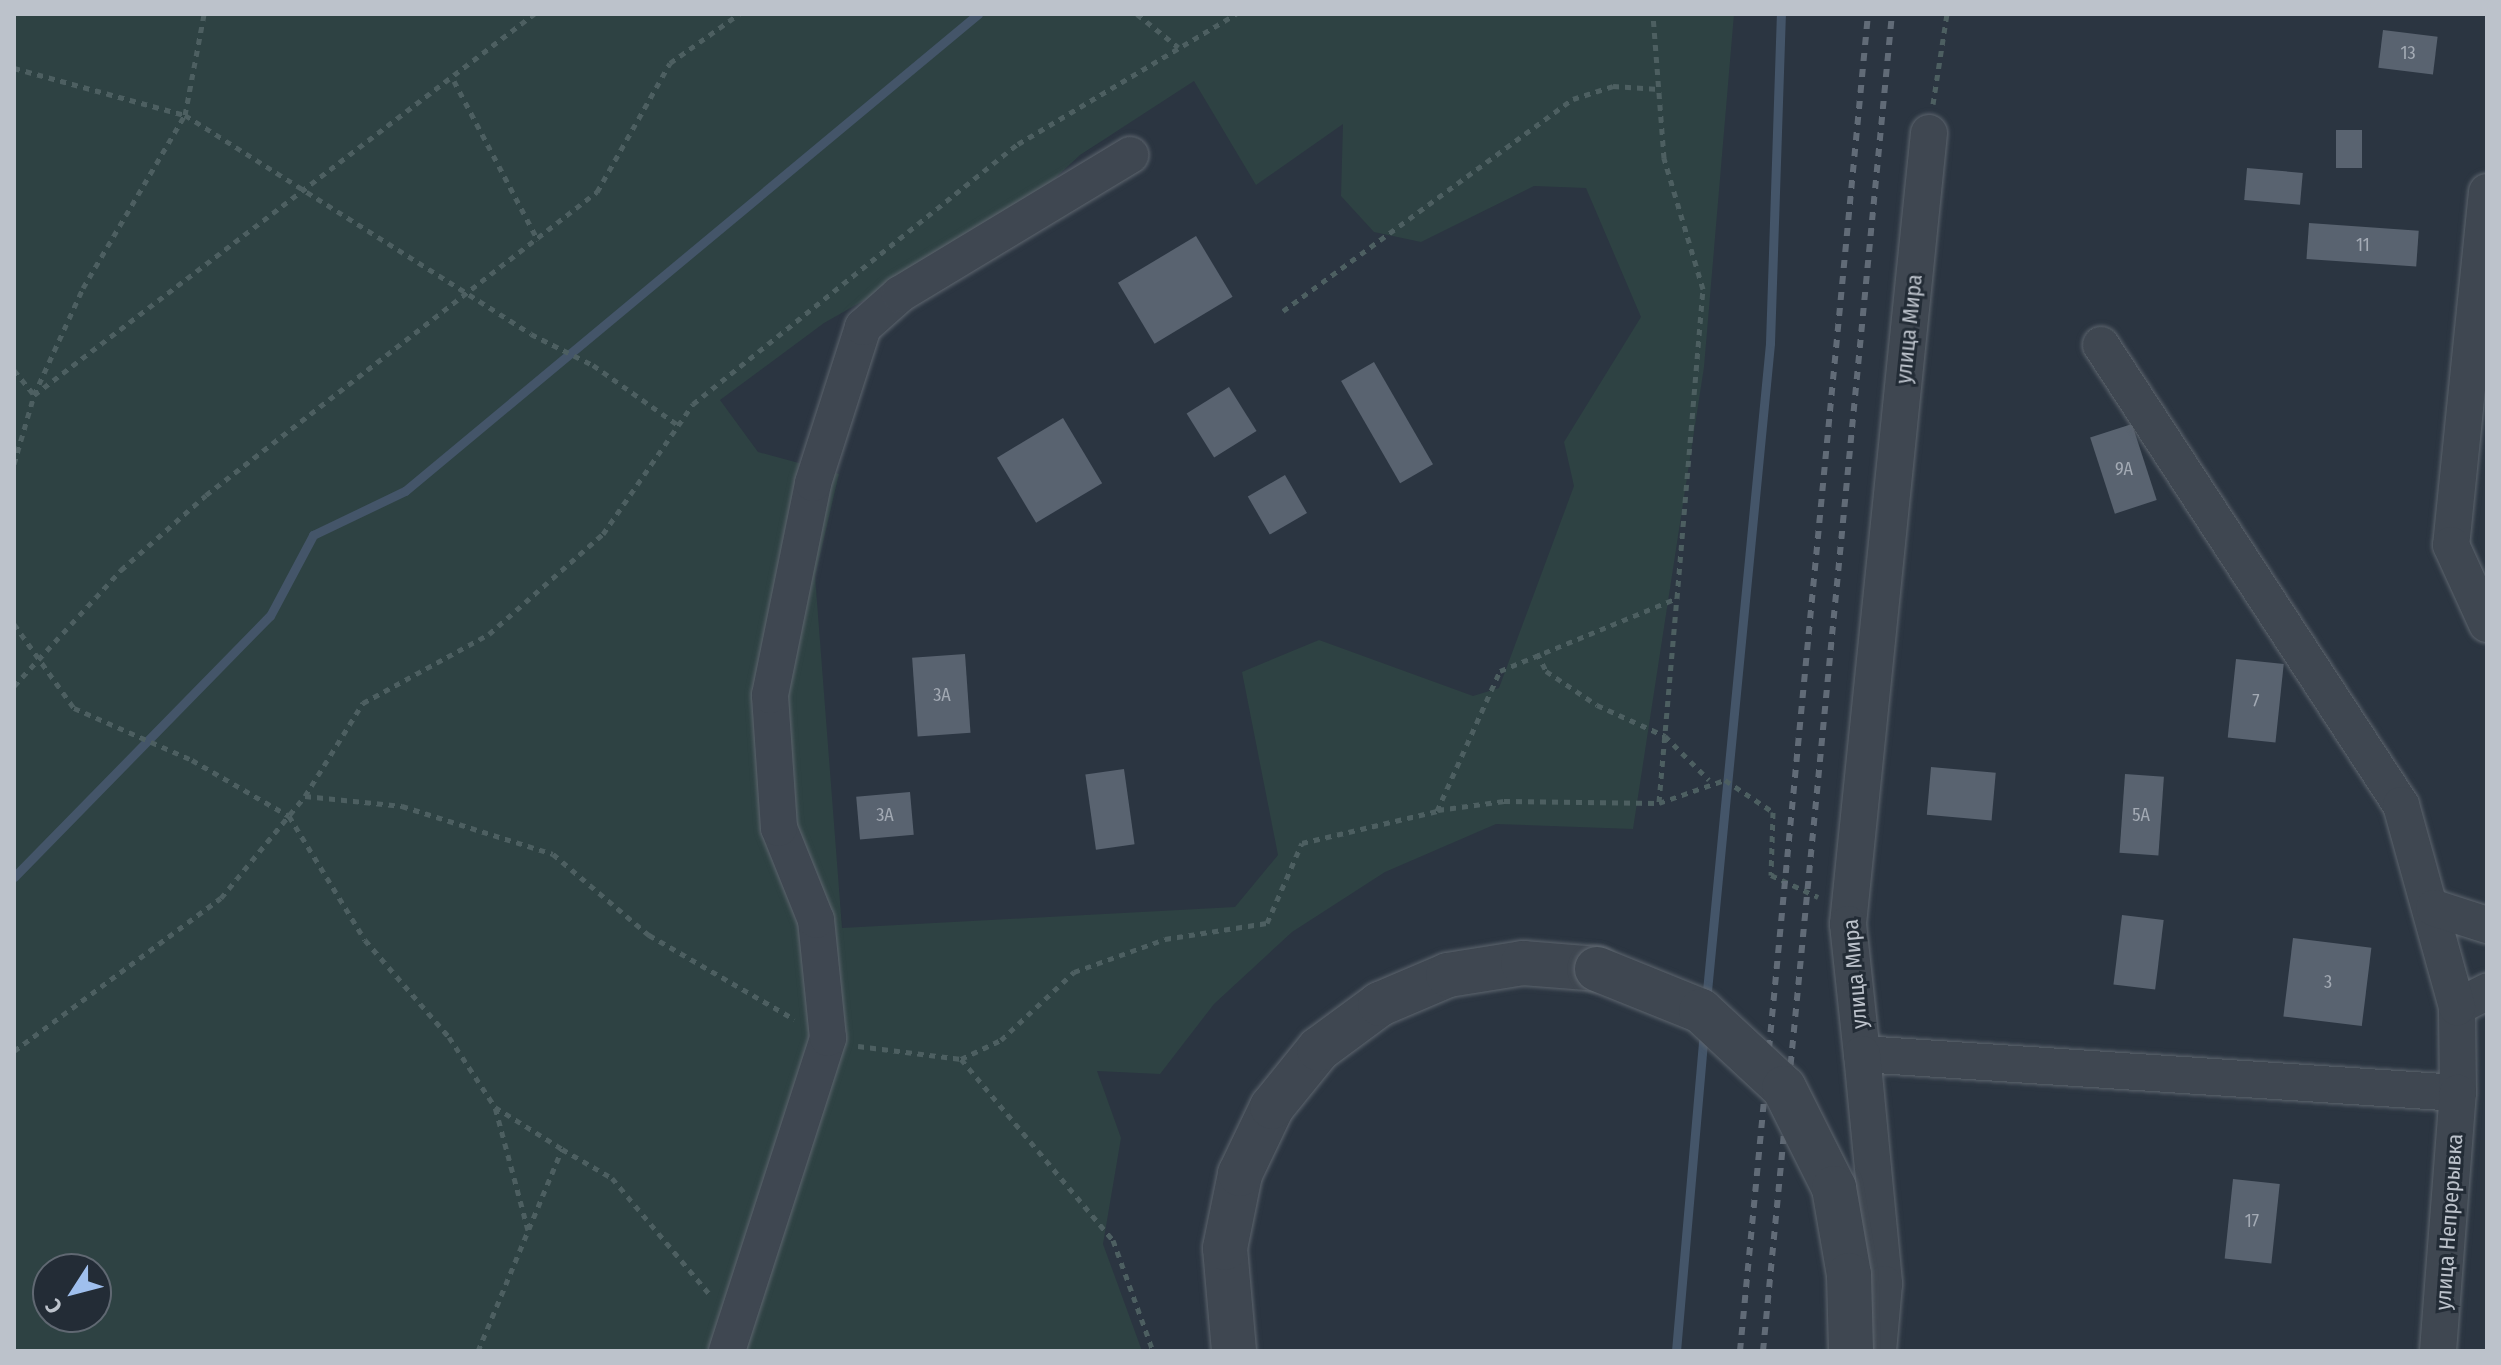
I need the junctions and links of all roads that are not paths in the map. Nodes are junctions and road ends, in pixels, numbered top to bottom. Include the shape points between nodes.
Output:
1 (1929, 133) road end
2 (1130, 155) dead end
3 (2487, 192) edge
4 (2101, 345) dead end
5 (2487, 624) edge
6 (2434, 908) junction
7 (2487, 925) edge
8 (2472, 999) edge
9 (1862, 1054) junction
10 (2458, 1093) junction
11 (729, 1339) edge
12 (1234, 1351) edge
13 (1851, 1351) edge
14 (1878, 1351) edge
15 (2438, 1351) edge

1 - 9 street, улица Мира via 1849,912
2 - 11 street via 900,294 863,327 813,483 770,695 779,828 816,920 828,1038
3 - 5 street via 2451,545
4 - 6 street via 2401,805
6 - 7 street
6 - 8 street
8 - 10 street
9 - 10 street, улица Мира
9 - 14 street via 1884,1284
10 - 15 street, улица Непрерывка
12 - 13 street, bridge via 1225,1248 1240,1174 1272,1107 1319,1049 1380,1004 1448,975 1523,963 1597,969 1701,1011 1784,1088 1834,1188 1849,1275

